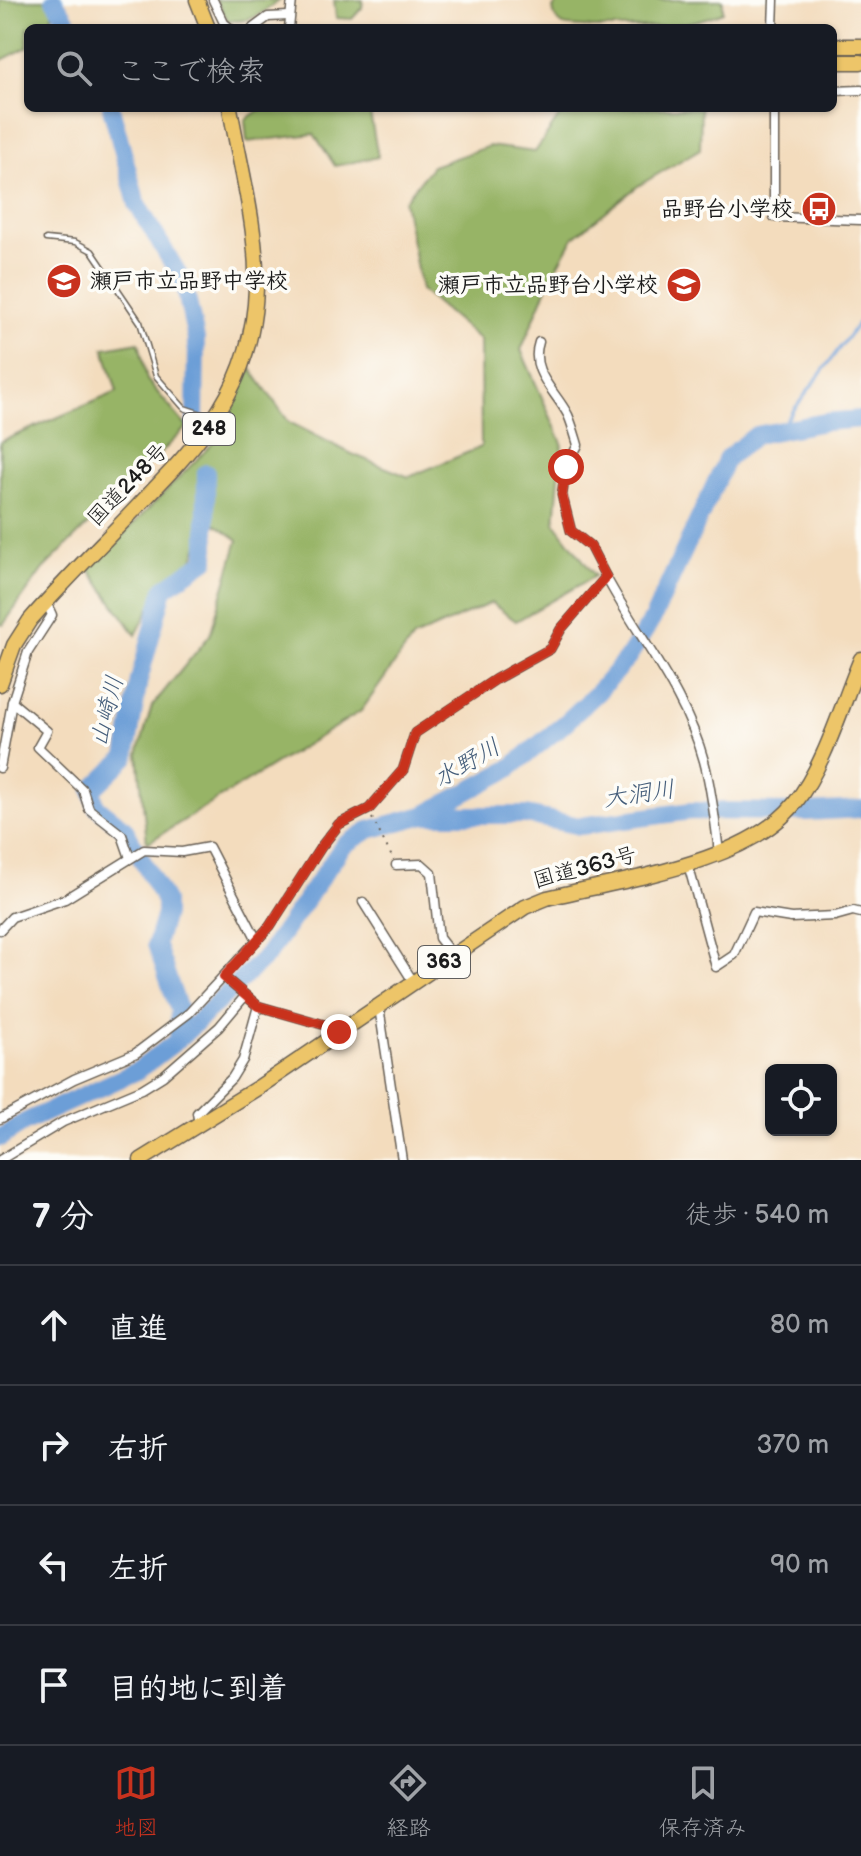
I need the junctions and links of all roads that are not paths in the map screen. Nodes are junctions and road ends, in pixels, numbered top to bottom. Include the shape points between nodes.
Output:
1 (197, 0) edge
2 (213, 0) edge
3 (292, 0) edge
4 (774, 0) edge
5 (289, 16) junction
6 (206, 24) edge
7 (225, 24) edge
8 (258, 24) edge
9 (289, 24) edge
10 (773, 24) edge
11 (837, 46) edge
12 (861, 46) edge
13 (837, 62) edge
14 (861, 62) edge
15 (861, 90) edge
16 (837, 91) edge
17 (231, 112) edge
18 (774, 112) edge
19 (861, 220) edge
20 (46, 239) dead end
21 (539, 342) dead end
22 (209, 416) junction
23 (606, 577) junction
24 (46, 602) junction
25 (861, 659) edge
26 (0, 684) edge
27 (12, 702) junction
28 (0, 768) edge
29 (719, 852) junction
30 (130, 858) junction
31 (688, 864) junction
32 (396, 865) road end
33 (363, 902) dead end
34 (861, 913) edge
35 (0, 930) edge
36 (257, 940) junction
37 (453, 956) junction
38 (224, 977) junction
39 (414, 983) junction
40 (245, 996) junction
41 (258, 1006) junction
42 (379, 1007) junction
43 (339, 1032) junction
44 (0, 1119) edge
45 (199, 1124) junction
46 (0, 1160) edge
47 (141, 1160) edge
48 (402, 1160) edge

1 - 6 highway
2 - 7 street
3 - 5 street
4 - 10 street
5 - 8 street via 268,17
5 - 9 street
11 - 12 highway
13 - 14 highway
15 - 16 street
17 - 22 highway, 国道248号 / 248 via 256,287 240,369 228,397
18 - 19 street via 774,217
20 - 22 lane via 75,242 92,251 140,322 156,376 184,408
21 - 23 street via 535,356 544,380 568,415 578,445 566,467 562,495 571,531 590,546
22 - 24 highway, 国道248号 / 248 via 191,451
23 - 29 street via 689,721 704,761
23 - 36 street via 550,649 415,733 403,770 369,809 339,824
24 - 26 highway, 国道248号 / 248 via 14,645
24 - 27 street via 52,615 28,652
25 - 29 highway, 国道363号 / 363 via 795,804 775,825
27 - 28 street
27 - 30 street via 47,731 38,747 83,790 89,809 122,835
29 - 31 highway, 国道363号 / 363
30 - 35 street via 65,899 12,917
30 - 36 street via 144,850 209,847
31 - 34 street via 716,967 734,955 754,912 791,918
31 - 37 highway, 国道363号 / 363 via 547,898
32 - 37 street via 422,864 432,873 439,938
33 - 39 street
36 - 38 street
37 - 39 highway, 国道363号 / 363
38 - 40 street
38 - 44 street via 189,1013 136,1053
39 - 42 highway, 国道363号 / 363
40 - 41 street
40 - 46 street via 219,1027 163,1076 63,1122
41 - 43 street
41 - 45 street via 243,1060 197,1113
42 - 43 highway, 国道363号 / 363
42 - 48 street
43 - 45 highway, 国道363号 / 363
45 - 47 highway, 国道363号 / 363

